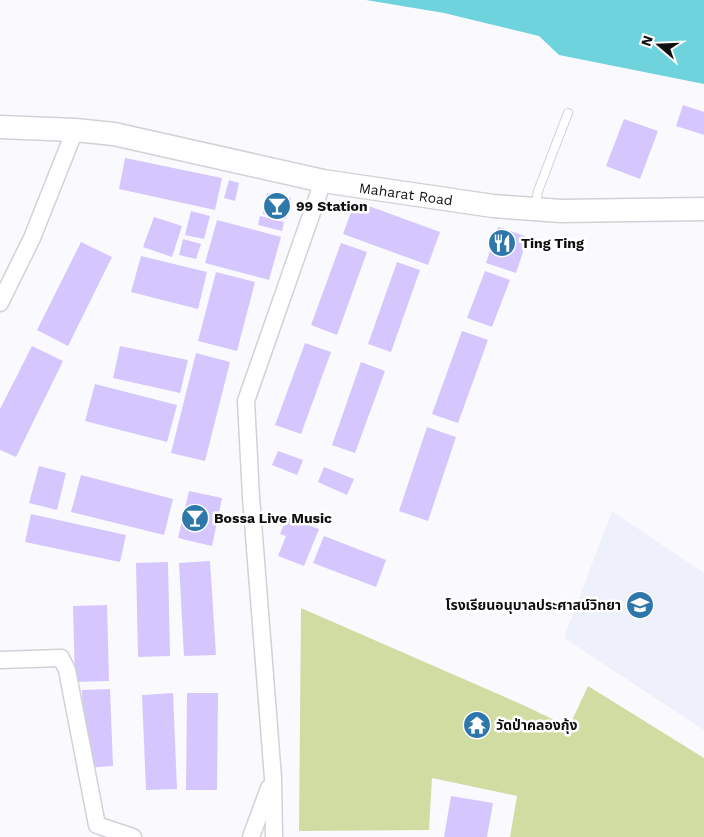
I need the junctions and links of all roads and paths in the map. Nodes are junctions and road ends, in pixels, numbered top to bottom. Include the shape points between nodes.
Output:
1 (568, 113) dead end
2 (0, 127) edge
3 (75, 130) junction
4 (323, 181) junction
5 (535, 209) junction
6 (704, 209) edge
7 (0, 303) edge
8 (0, 660) edge
9 (273, 778) junction
10 (133, 837) edge
11 (251, 837) edge
12 (274, 837) edge

1 - 5 lane via 538,191
2 - 3 street, Maharat Road
3 - 4 street, Maharat Road via 114,134
3 - 7 street via 32,238
4 - 5 street, Maharat Road via 493,206
4 - 9 street via 246,401
5 - 6 street, Maharat Road
8 - 10 street via 61,658 67,670 97,825
9 - 11 street
9 - 12 street

